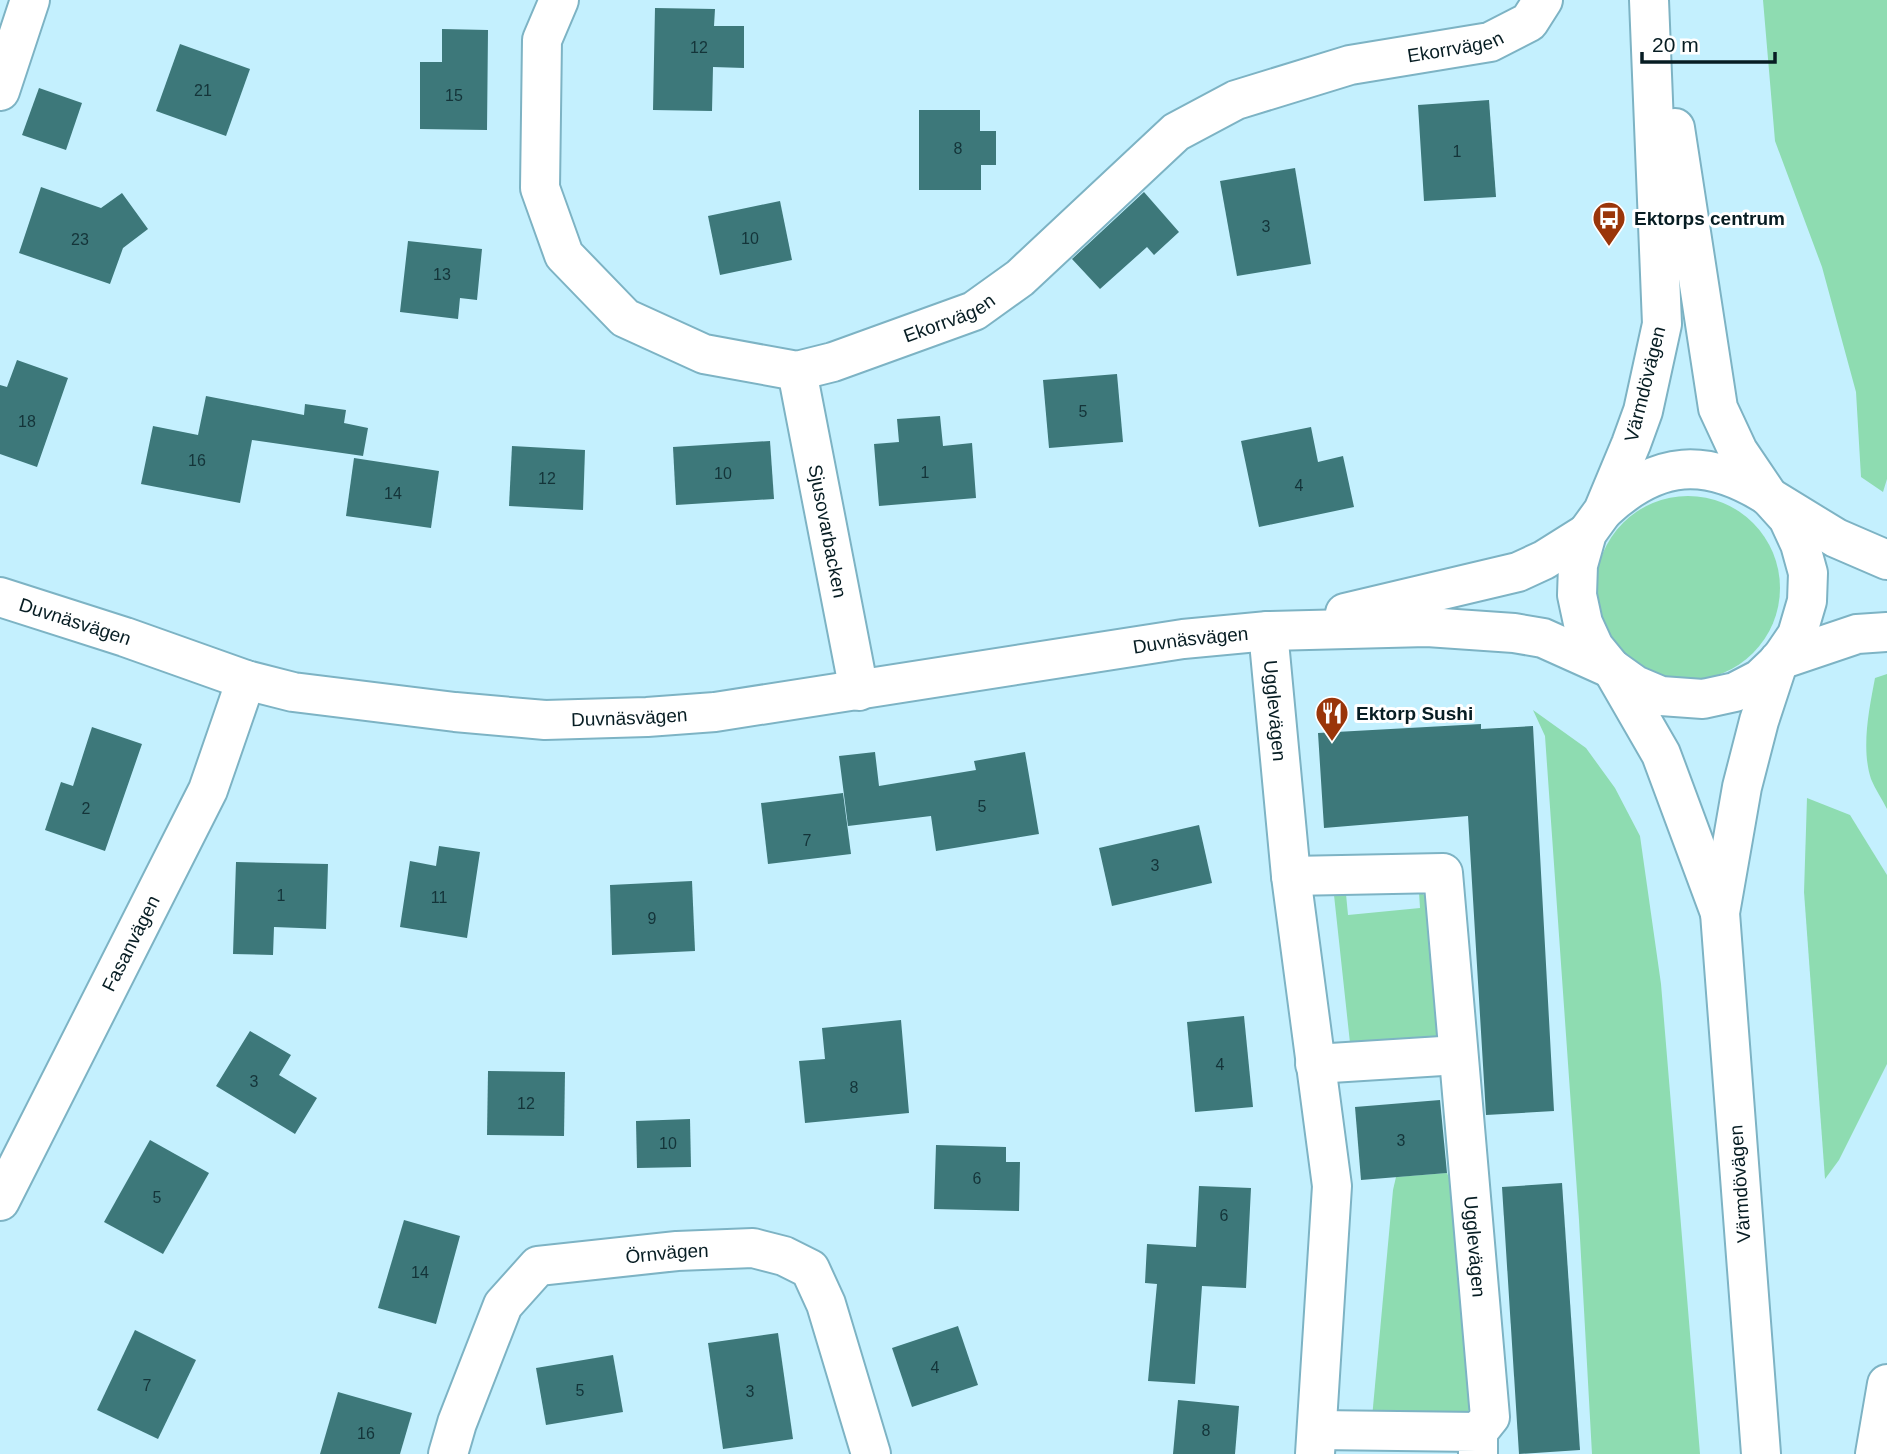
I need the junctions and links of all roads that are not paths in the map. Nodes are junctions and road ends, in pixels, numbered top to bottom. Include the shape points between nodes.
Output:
1 (30, 0) edge
2 (559, 0) edge
3 (1543, 0) edge
4 (1649, 0) edge
5 (1656, 0) edge
6 (0, 91) edge
7 (797, 371) junction
8 (1769, 497) junction
9 (1595, 522) junction
10 (1887, 560) edge
11 (0, 597) edge
12 (1268, 631) junction
13 (1887, 632) edge
14 (1780, 660) junction
15 (1612, 669) junction
16 (246, 680) junction
17 (859, 691) junction
18 (1291, 876) junction
19 (1720, 913) junction
20 (1458, 1055) junction
21 (1315, 1064) junction
22 (0, 1201) edge
23 (1887, 1384) edge
24 (1316, 1442) edge
25 (1478, 1443) edge
26 (449, 1454) edge
27 (870, 1454) edge
28 (1761, 1454) edge
29 (1875, 1454) edge

1 - 6 street
2 - 7 street, Ekorrvägen via 542,40 540,188 564,255 625,318 704,354
3 - 7 street, Ekorrvägen via 1529,22 1490,42 1350,65 1236,100 1176,132 1020,278 974,311
4 - 9 street, Värmdövägen via 1662,324 1643,411
5 - 8 street, Värmdövägen via 1718,408 1738,452
7 - 17 street, Sjusovarbacken
8 - 9 street, Värmdövägen via 1743,481 1712,471 1682,469 1653,476 1626,490
8 - 10 street via 1836,538
8 - 14 street, Värmdövägen via 1788,518 1808,573 1807,601 1797,635
9 - 12 street, Duvnäsvägen via 1544,560 1518,572
9 - 15 street, Värmdövägen via 1578,565 1577,596 1588,635
11 - 16 street, Duvnäsvägen
12 - 15 street, Duvnäsvägen via 1427,627 1514,633 1543,638
12 - 17 street, Duvnäsvägen via 1183,639
12 - 18 street, Ugglevägen
13 - 14 street via 1857,634
14 - 15 street, Värmdövägen via 1760,679 1735,692 1703,699 1661,696
14 - 19 street, Värmdövägen via 1742,787
15 - 19 street, Värmdövägen via 1661,754
16 - 17 street, Duvnäsvägen via 293,692 545,720 715,712
16 - 22 street, Fasanvägen via 208,790
18 - 20 street, Ugglevägen via 1443,873
18 - 21 street, Ugglevägen
19 - 28 street, Värmdövägen
20 - 21 street
20 - 25 street, Ugglevägen via 1490,1418
21 - 24 street, Ugglevägen via 1332,1186
23 - 29 street
24 - 25 street, Ugglevägen
26 - 27 street, Örnvägen via 503,1305 538,1266 753,1248 810,1269 826,1304

